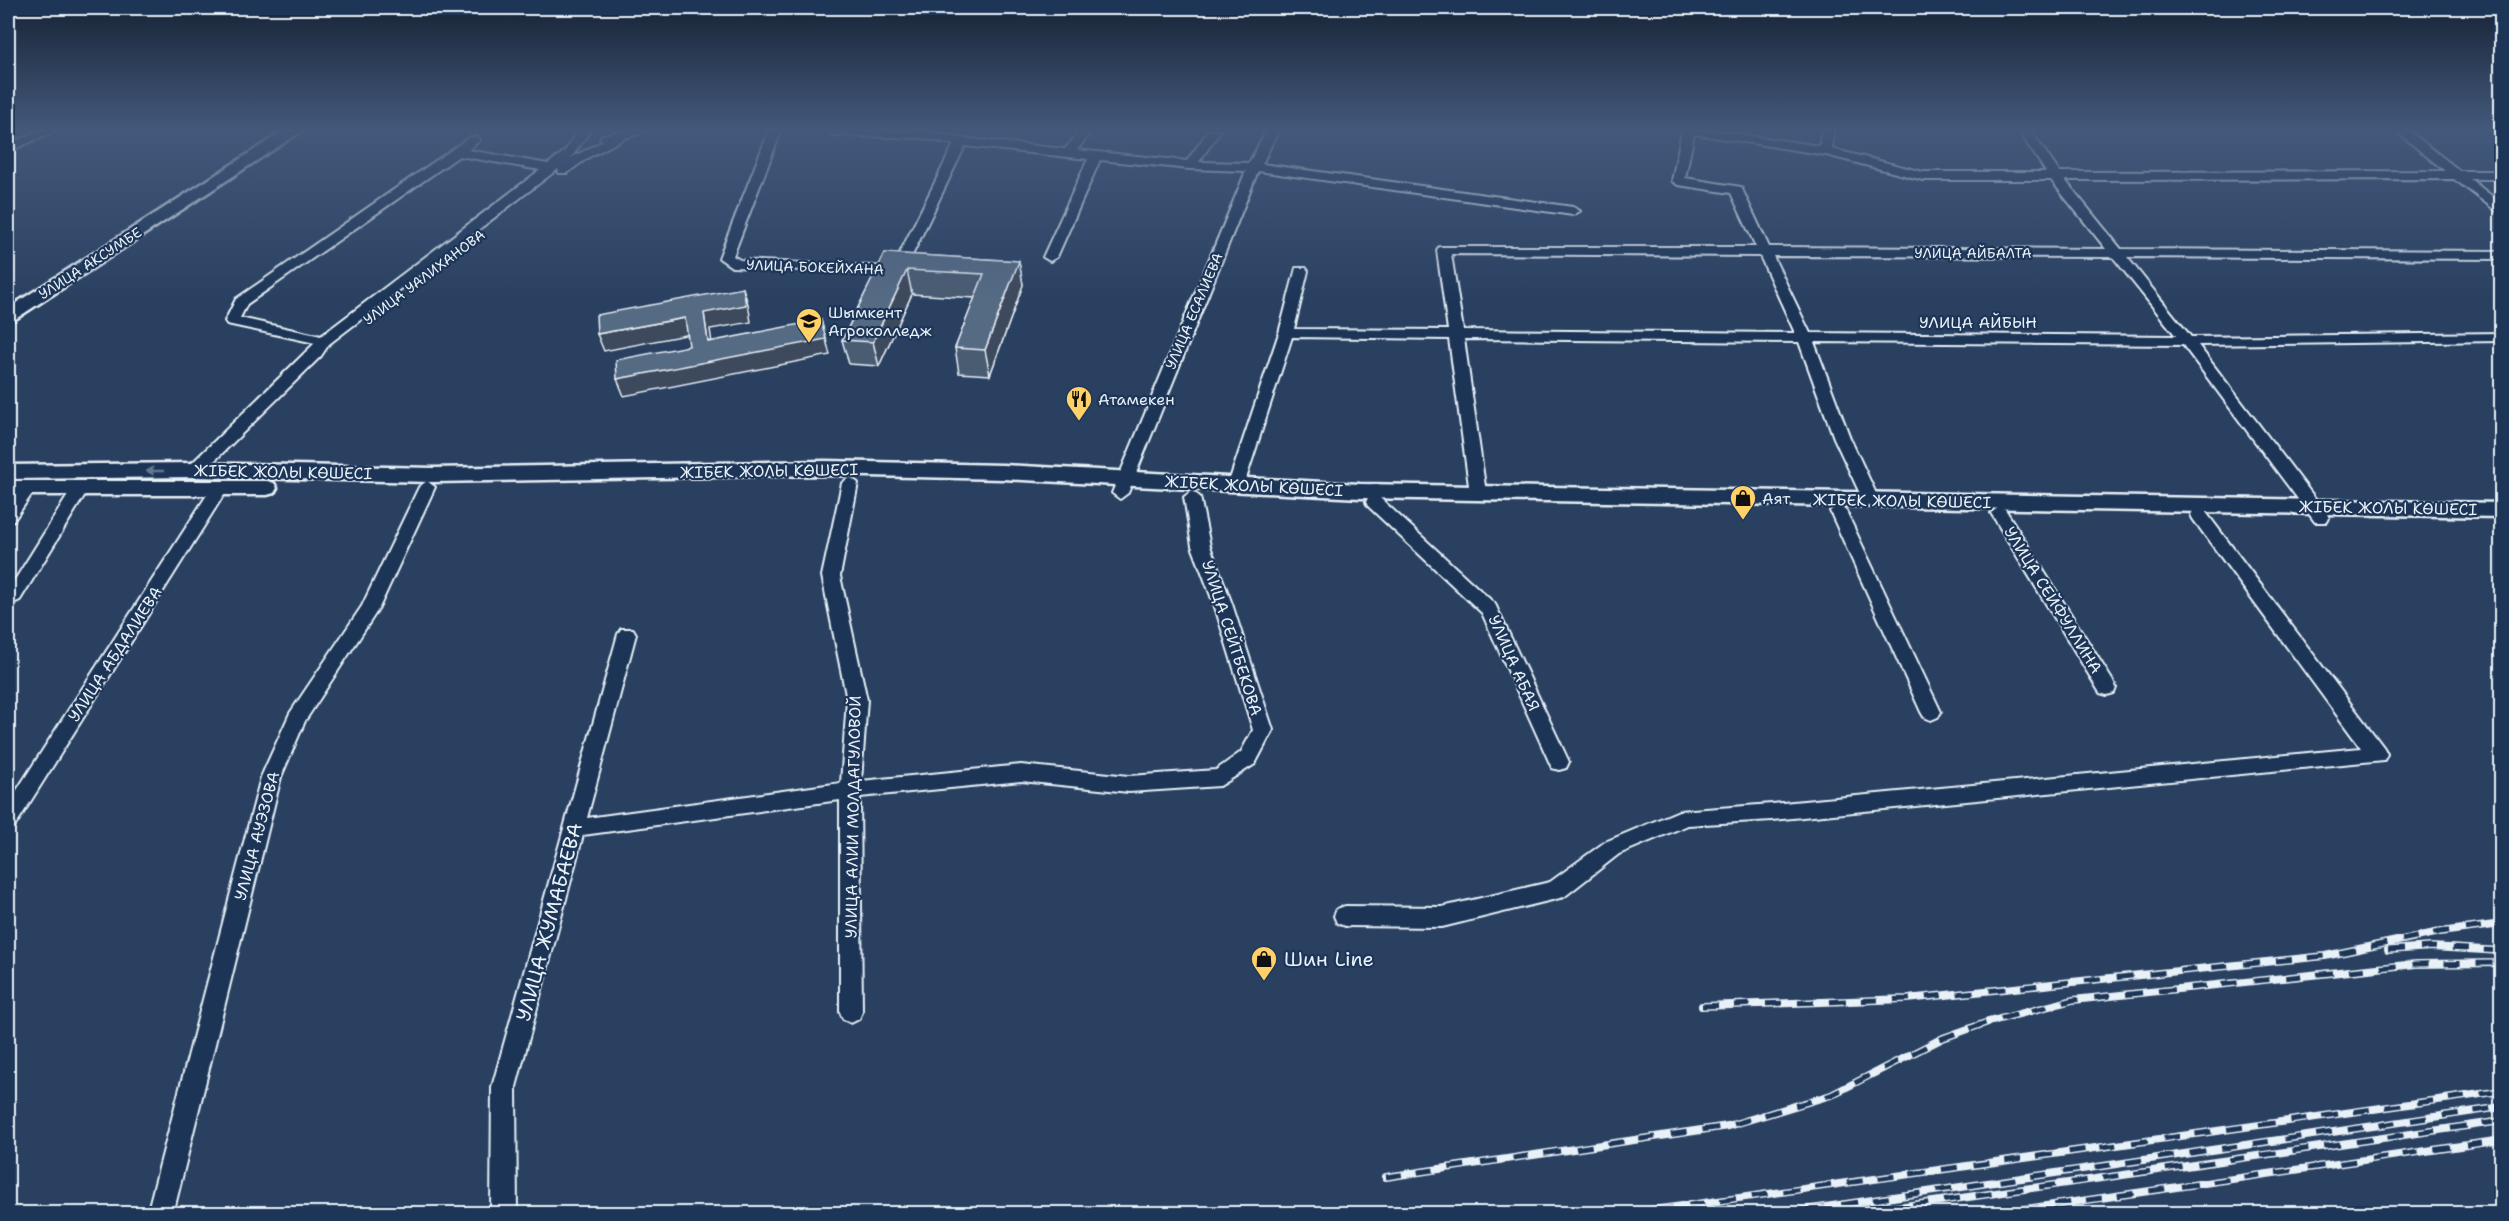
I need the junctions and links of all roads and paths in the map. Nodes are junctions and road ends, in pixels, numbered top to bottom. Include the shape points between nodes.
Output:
1 (206, 188) edge
2 (405, 188) edge
3 (524, 188) edge
4 (541, 188) edge
5 (753, 188) edge
6 (939, 188) edge
7 (1081, 188) edge
8 (1245, 188) edge
9 (1409, 188) edge
10 (1724, 188) edge
11 (2065, 188) edge
12 (2473, 188) edge
13 (1572, 211) dead end
14 (2502, 211) edge
15 (1766, 252) junction
16 (2118, 254) junction
17 (2502, 255) edge
18 (1050, 257) dead end
19 (1301, 271) dead end
20 (8, 316) edge
21 (1286, 333) junction
22 (1455, 334) junction
23 (2502, 337) edge
24 (1805, 339) junction
25 (2187, 341) junction
26 (320, 347) junction
27 (195, 470) junction
28 (8, 472) edge
29 (850, 483) junction
30 (1236, 485) junction
31 (1122, 486) junction
32 (428, 487) junction
33 (18, 488) edge
34 (81, 488) junction
35 (220, 488) junction
36 (1478, 493) junction
37 (1192, 497) junction
38 (1871, 500) junction
39 (1374, 502) junction
40 (2502, 510) edge
41 (1838, 511) junction
42 (2317, 512) junction
43 (1999, 513) junction
44 (2199, 515) junction
45 (8, 516) edge
46 (2502, 522) edge
47 (8, 600) edge
48 (627, 634) dead end
49 (2107, 688) dead end
50 (1930, 712) dead end
51 (1559, 762) dead end
52 (850, 790) junction
53 (8, 820) edge
54 (574, 828) junction
55 (1345, 916) dead end
56 (851, 1012) dead end
57 (160, 1214) edge
58 (504, 1214) edge

1 - 20 main road, УЛИЦА АКСУМБЕ
2 - 26 street via 242,302 232,321
3 - 26 street, УЛИЦА УАЛИХАНОВА
4 - 26 street, УЛИЦА УАЛИХАНОВА via 343,339
5 - 6 street, УЛИЦА БОКЕЙХАНА via 726,258 737,264 898,271
7 - 18 street
8 - 31 street, УЛИЦА ЕСАЛИЕВА
9 - 13 street
10 - 15 street via 1737,190
11 - 16 street
12 - 14 street
15 - 16 street, УЛИЦА АЙБАЛТА
15 - 22 street, УЛИЦА АЙБАЛТА via 1444,250
15 - 24 street
16 - 17 street, УЛИЦА АЙБАЛТА
16 - 25 street
19 - 21 street
21 - 22 street, УЛИЦА АЙБЫН
21 - 30 street
22 - 24 street, УЛИЦА АЙБЫН
22 - 36 street
23 - 25 street, УЛИЦА АЙБЫН
24 - 25 street, УЛИЦА АЙБЫН
24 - 38 street via 1842,438
25 - 42 street
26 - 27 street, УЛИЦА УАЛИХАНОВА
27 -> 28 main road, ЖІБЕК ЖОЛЫ КӨШЕСІ
27 - 31 main road, ЖІБЕК ЖОЛЫ КӨШЕСІ via 433,475 825,468 1003,472
29 - 31 main road, ЖІБЕК ЖОЛЫ КӨШЕСІ
29 - 32 main road, ЖІБЕК ЖОЛЫ КӨШЕСІ
29 - 52 street, УЛИЦА АЛИИ МОЛДАГУЛОВОЙ via 831,576 857,700
30 - 31 main road, ЖІБЕК ЖОЛЫ КӨШЕСІ
30 - 36 main road, ЖІБЕК ЖОЛЫ КӨШЕСІ
31 - 37 main road, ЖІБЕК ЖОЛЫ КӨШЕСІ
32 - 35 main road, ЖІБЕК ЖОЛЫ КӨШЕСІ
32 - 57 street, УЛИЦА АУЭЗОВА via 370,608 297,717 270,777
33 - 34 main road, ЖІБЕК ЖОЛЫ КӨШЕСІ
33 - 45 street
34 - 35 main road, ЖІБЕК ЖОЛЫ КӨШЕСІ
34 - 47 street
35 - 53 street, УЛИЦА АБДАЛИЕВА
36 - 38 main road, ЖІБЕК ЖОЛЫ КӨШЕСІ
37 - 39 main road, ЖІБЕК ЖОЛЫ КӨШЕСІ
37 - 52 street, УЛИЦА СЕЙТБЕКОВА via 1201,546 1263,730 1248,758 1220,778 1129,784 1021,772
38 - 42 main road, ЖІБЕК ЖОЛЫ КӨШЕСІ
39 - 41 main road, ЖІБЕК ЖОЛЫ КӨШЕСІ
39 - 51 street, УЛИЦА АБАЯ via 1490,609
40 - 42 main road, ЖІБЕК ЖОЛЫ КӨШЕСІ
41 - 43 main road, ЖІБЕК ЖОЛЫ КӨШЕСІ
41 - 50 street
42 - 44 main road, ЖІБЕК ЖОЛЫ КӨШЕСІ
42 - 46 main road, ЖІБЕК ЖОЛЫ КӨШЕСІ
43 - 44 main road, ЖІБЕК ЖОЛЫ КӨШЕСІ
43 - 49 street, УЛИЦА СЕЙФУЛЛИНА
44 - 55 street via 2377,754 1686,817 1612,848 1556,890 1442,917
48 - 54 street, УЛИЦА ЖУМАБАЕВА
52 - 54 street, УЛИЦА СЕЙТБЕКОВА
52 - 56 street, УЛИЦА АЛИИ МОЛДАГУЛОВОЙ
54 - 58 street, УЛИЦА ЖУМАБАЕВА via 504,1087

